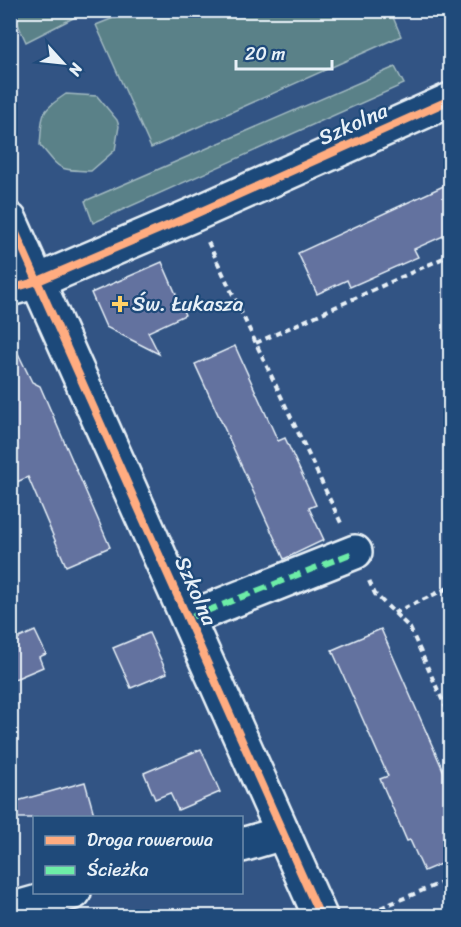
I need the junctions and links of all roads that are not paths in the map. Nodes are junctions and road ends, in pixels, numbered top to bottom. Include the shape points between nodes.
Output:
1 (450, 100) edge
2 (10, 220) edge
3 (24, 285) edge
4 (355, 552) road end
5 (189, 618) junction
6 (283, 833) junction
7 (243, 845) edge
8 (67, 894) edge
9 (10, 910) edge
10 (320, 916) edge

1 - 3 street, Szkolna
2 - 3 street, Szkolna
3 - 5 street, Szkolna
4 - 5 street, Szkolna
5 - 6 street, Szkolna
6 - 7 street
6 - 10 street, Szkolna
8 - 9 street

